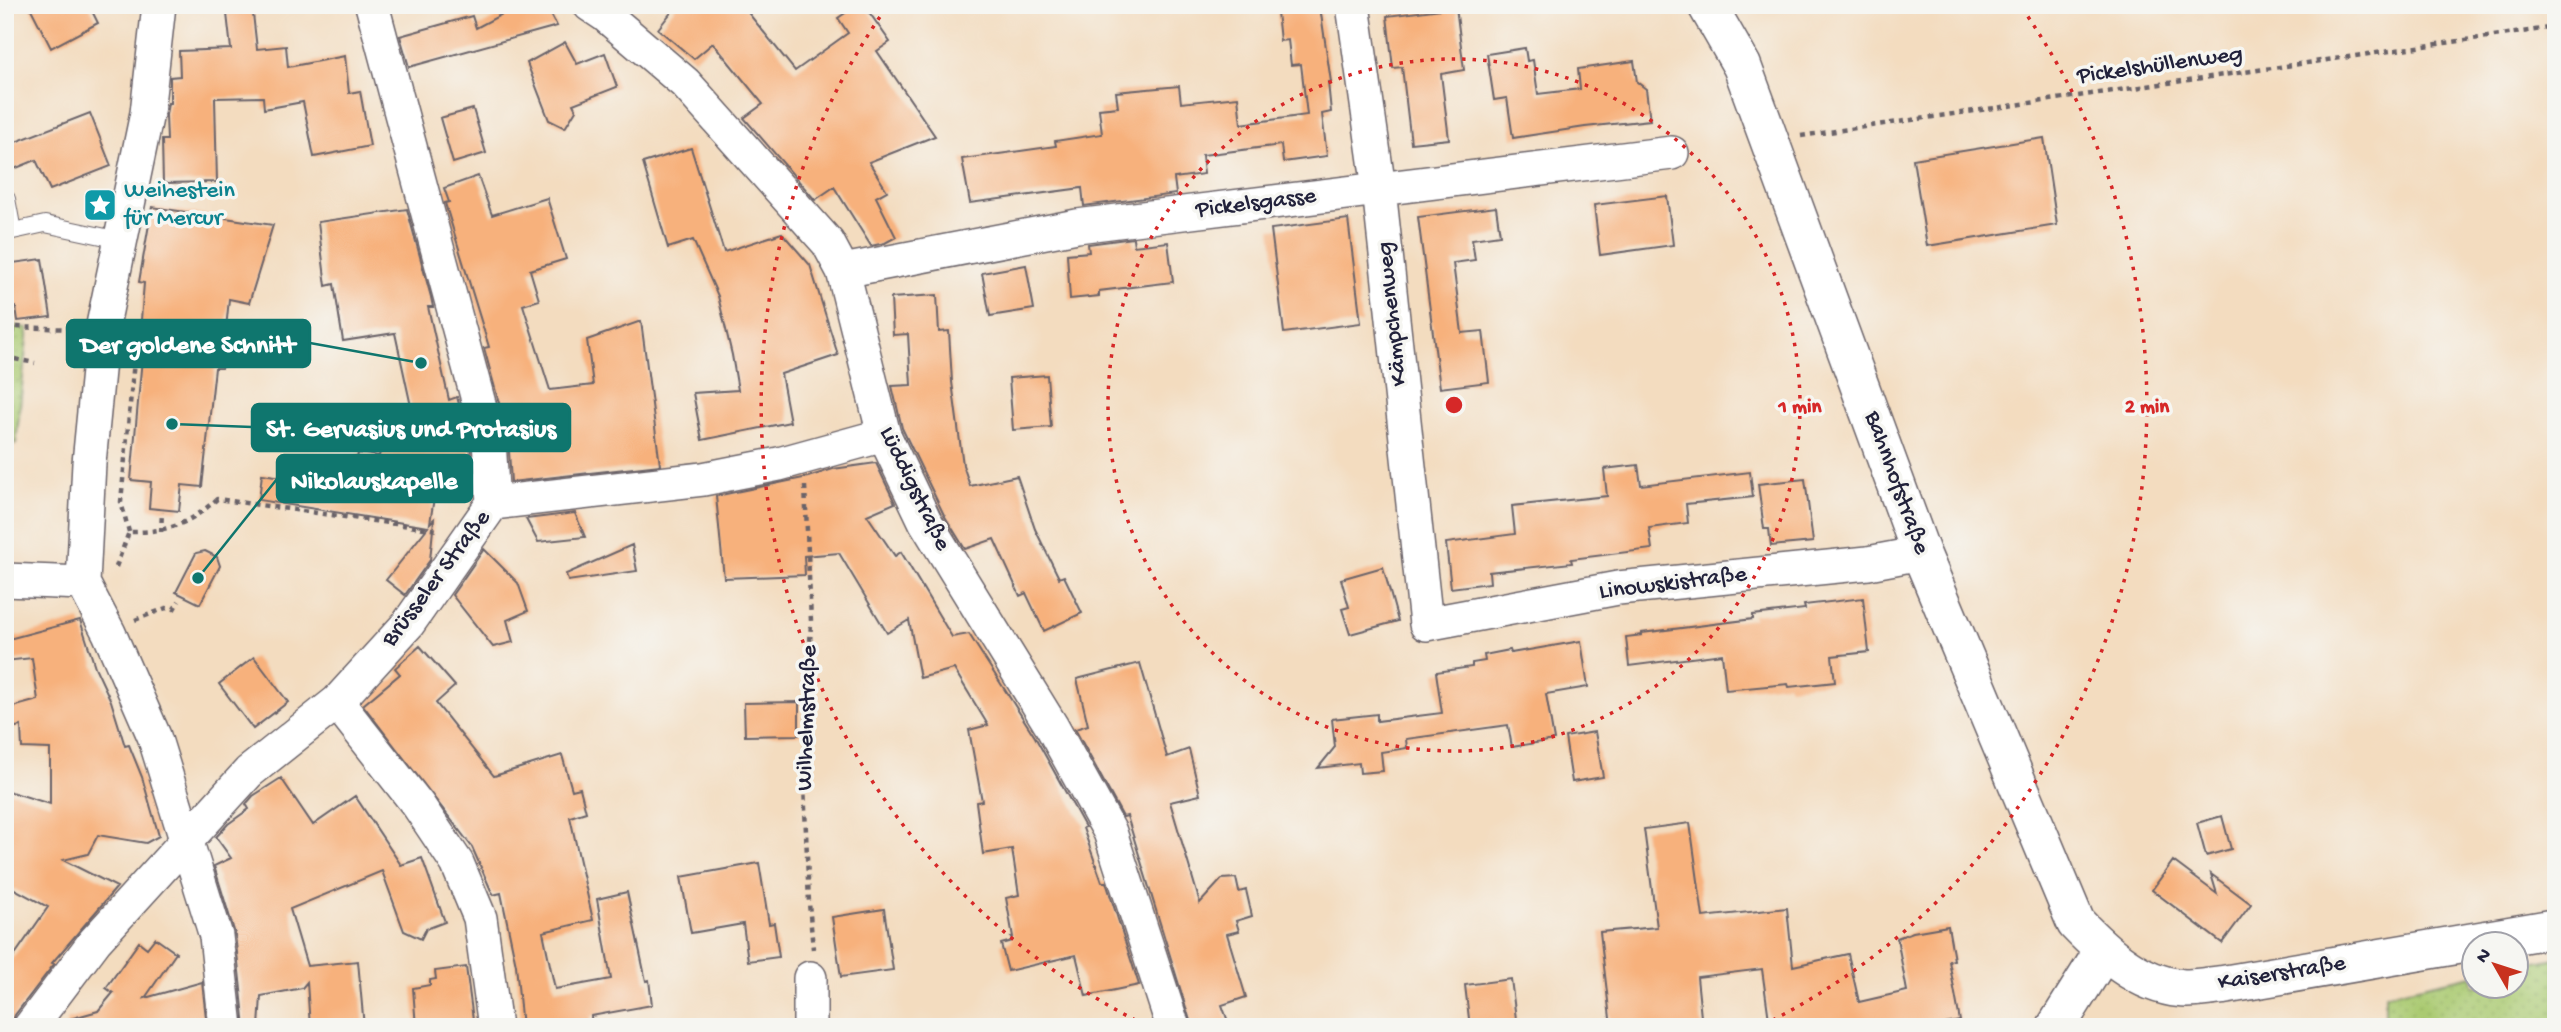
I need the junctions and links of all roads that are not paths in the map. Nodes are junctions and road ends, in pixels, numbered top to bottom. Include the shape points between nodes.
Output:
1 (159, 5) edge
2 (372, 5) edge
3 (590, 5) edge
4 (1353, 5) edge
5 (1707, 5) edge
6 (1672, 153) dead end
7 (1379, 190) junction
8 (7, 199) edge
9 (120, 240) junction
10 (843, 271) junction
11 (884, 435) junction
12 (493, 503) junction
13 (1921, 553) junction
14 (5, 580) edge
15 (83, 583) junction
16 (1426, 624) joint
17 (337, 702) junction
18 (186, 839) junction
19 (2556, 928) edge
20 (2103, 952) junction
21 (810, 978) road end
22 (30, 1027) edge
23 (226, 1027) edge
24 (495, 1027) edge
25 (810, 1027) edge
26 (1173, 1027) edge
27 (2056, 1027) edge

1 - 9 street via 147,113
2 - 12 street, Brüsseler Straße via 489,441
3 - 10 street, Lüddigstraße via 685,83 828,243
4 - 7 street, Kämpchenweg
5 - 13 main road, Bahnhofstraße via 1742,66
6 - 7 street, Pickelsgasse
7 - 10 street, Pickelsgasse via 1077,226
7 - 16 street, Kämpchenweg
8 - 9 lane via 13,231 46,224
9 - 15 street via 102,330
10 - 11 street, Lüddigstraße
11 - 12 street via 804,458 702,478
11 - 26 street, Lüddigstraße via 925,521 1052,727 1110,832
12 - 17 street, Brüsseler Straße via 408,624
13 - 16 street, Linowskistraße via 1868,563 1618,588
13 - 20 main road, Bahnhofstraße via 2076,923
14 - 15 street
15 - 18 street via 154,737
17 - 18 street, Brüsseler Straße via 249,772
17 - 24 street via 457,863 480,918
18 - 22 street, Brüsseler Straße via 95,941
18 - 23 street via 216,936
19 - 20 main road, Kaiserstraße via 2223,985 2180,988 2146,979
20 - 27 main road
21 - 25 street

